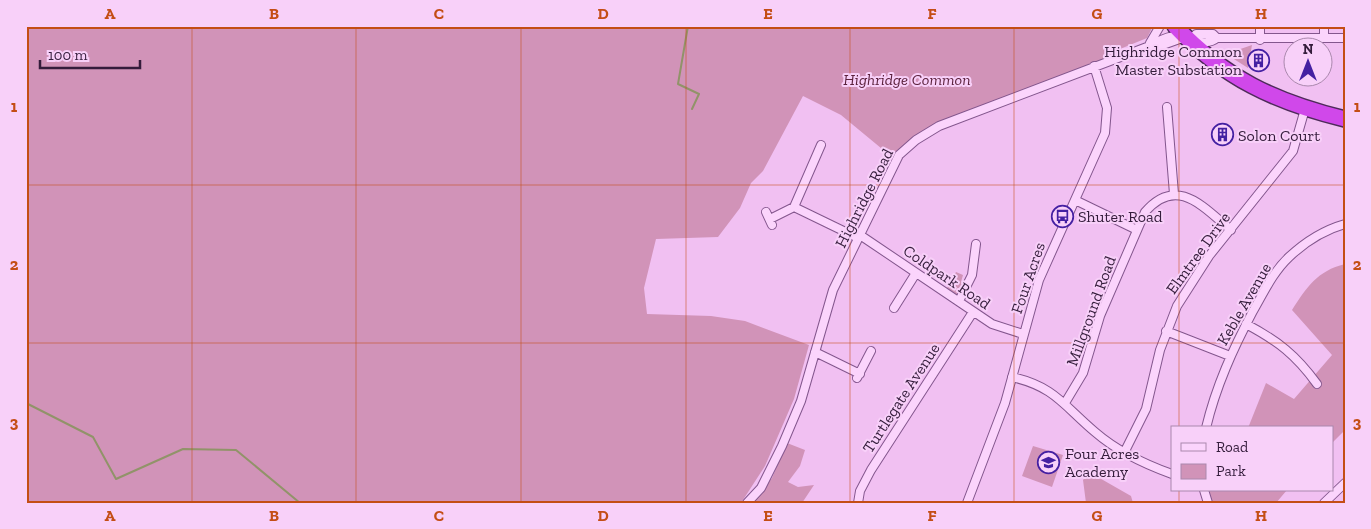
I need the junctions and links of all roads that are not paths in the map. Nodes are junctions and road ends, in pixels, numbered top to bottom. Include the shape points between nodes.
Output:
1 (1160, 26) edge
2 (1260, 26) edge
3 (1324, 26) edge
4 (1184, 34) edge
5 (1324, 38) edge
6 (1284, 39) edge
7 (1260, 40) junction
8 (1149, 46) junction
9 (1094, 66) junction
10 (1167, 107) dead end
11 (1306, 109) junction
12 (1345, 119) edge
13 (820, 145) dead end
14 (1174, 194) junction
15 (1074, 200) junction
16 (794, 206) junction
17 (769, 219) dead end
18 (1345, 224) edge
19 (1138, 230) junction
20 (1231, 230) junction
21 (859, 236) junction
22 (976, 244) dead end
23 (916, 273) junction
24 (959, 301) junction
25 (894, 308) dead end
26 (974, 312) junction
27 (1246, 324) junction
28 (1166, 331) junction
29 (1023, 334) junction
30 (871, 351) dead end
31 (814, 352) junction
32 (1230, 356) junction
33 (1012, 377) junction
34 (1317, 384) dead end
35 (1065, 403) junction
36 (1207, 426) edge
37 (1124, 453) junction
38 (1171, 474) edge
39 (1345, 483) edge
40 (747, 503) edge
41 (858, 503) edge
42 (967, 503) edge
43 (1324, 503) edge

1 - 8 street
2 - 7 street
3 - 5 street
4 - 7 street, Highridge Road
4 - 8 street, Highridge Road via 1160,46
4 - 11 highway via 1222,69
6 - 7 street, Highridge Road
8 - 9 street, Highridge Road
9 - 15 street, Four Acres via 1107,108 1107,126
9 - 21 street, Highridge Road via 954,120 916,140 894,163
10 - 14 street
11 - 12 highway
11 - 20 street, Elmtree Drive via 1293,151
13 - 16 street
14 - 19 street, Millground Road via 1150,205
14 - 20 street via 1192,198
15 - 19 street
15 - 29 street, Four Acres via 1039,280
16 - 17 street
16 - 21 street, Coldpark Road
18 - 27 street, Keble Avenue via 1320,234 1290,256 1269,281
19 - 35 street, Millground Road via 1100,316 1084,373
20 - 28 street, Elmtree Drive via 1189,285
21 - 23 street, Coldpark Road
21 - 31 street, Highridge Road via 833,290
22 - 24 street via 972,275
23 - 24 street, Coldpark Road
23 - 25 street
24 - 26 street, Coldpark Road
26 - 29 street, Coldpark Road via 992,324
26 - 41 street, Turtlegate Avenue via 871,470
27 - 32 street, Keble Avenue
27 - 34 street via 1282,345
28 - 32 street
28 - 37 street, Elmtree Drive via 1146,409
29 - 33 street, Four Acres
30 - 31 street via 858,376
31 - 40 street, Highridge Road via 801,401 782,446 761,488
32 - 36 street, Keble Avenue
33 - 35 street via 1041,385
33 - 42 street, Four Acres
35 - 37 street via 1094,431
37 - 38 street
39 - 43 street

